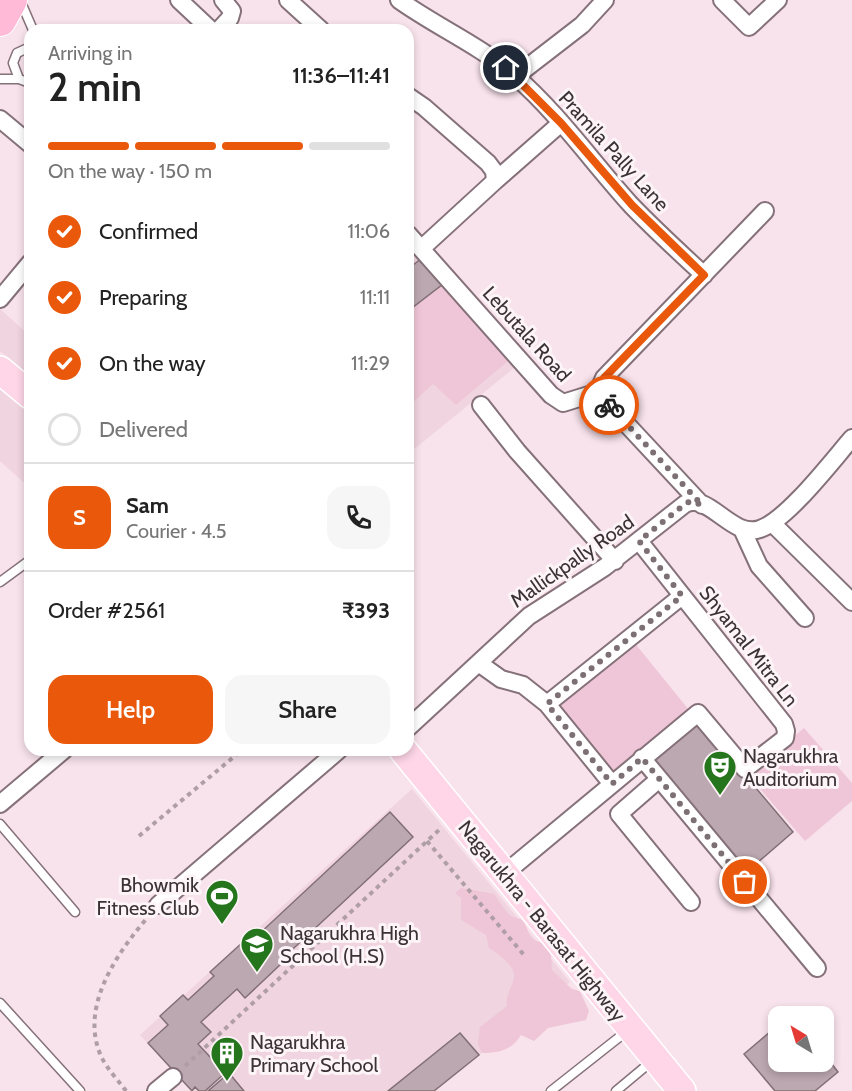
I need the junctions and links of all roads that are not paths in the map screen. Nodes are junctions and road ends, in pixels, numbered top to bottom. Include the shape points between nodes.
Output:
1 (11, 0) edge
2 (20, 0) edge
3 (179, 0) edge
4 (223, 0) edge
5 (288, 0) edge
6 (399, 0) edge
7 (605, 0) edge
8 (722, 0) edge
9 (778, 0) edge
10 (0, 20) edge
11 (30, 24) edge
12 (205, 24) edge
13 (224, 24) edge
14 (314, 24) edge
15 (24, 48) edge
16 (516, 76) junction
17 (0, 79) edge
18 (19, 79) junction
19 (24, 81) edge
20 (414, 100) edge
21 (0, 119) edge
22 (561, 123) junction
23 (24, 139) edge
24 (495, 182) junction
25 (765, 211) dead end
26 (414, 240) edge
27 (422, 248) junction
28 (24, 270) edge
29 (704, 275) junction
30 (0, 299) edge
31 (0, 370) edge
32 (24, 390) edge
33 (605, 401) junction
34 (481, 405) dead end
35 (852, 438) edge
36 (702, 505) junction
37 (772, 523) junction
38 (742, 530) junction
39 (639, 541) junction
40 (615, 561) junction
41 (24, 564) edge
42 (0, 582) edge
43 (682, 596) junction
44 (852, 602) edge
45 (805, 618) dead end
46 (480, 664) junction
47 (547, 704) junction
48 (414, 723) edge
49 (57, 756) edge
50 (332, 756) edge
51 (408, 756) edge
52 (642, 758) junction
53 (658, 780) junction
54 (612, 784) junction
55 (0, 804) edge
56 (0, 824) edge
57 (504, 874) junction
58 (691, 902) dead end
59 (158, 905) road end
60 (75, 912) dead end
61 (817, 968) dead end
62 (0, 1003) edge
63 (630, 1029) junction
64 (655, 1059) junction
65 (173, 1077) road end
66 (80, 1091) edge
67 (156, 1091) edge
68 (551, 1091) edge
69 (616, 1091) edge
70 (682, 1091) edge

1 - 10 highway
2 - 11 lane
3 - 12 street
4 - 13 street via 232,11
5 - 14 street
6 - 16 street, Pramila Pally Lane via 479,48
7 - 16 street via 582,25
8 - 9 street via 749,27
15 - 18 lane via 14,58 13,69
16 - 22 street, Pramila Pally Lane
17 - 18 lane
18 - 19 lane
20 - 24 street via 488,163
21 - 23 street
22 - 24 street
22 - 29 street, Pramila Pally Lane via 632,205
24 - 27 street
25 - 29 street
26 - 27 street, Lebutala Road
27 - 33 street, Lebutala Road via 551,395 562,403 592,394
28 - 30 street
29 - 33 street via 604,378 600,387
31 - 32 main road
33 - 36 street
34 - 40 street
35 - 37 street
36 - 38 street
36 - 39 street, Mallickpally Road via 691,501 685,504
37 - 38 street via 760,530
37 - 44 street
38 - 45 street via 759,566
39 - 40 street, Mallickpally Road
39 - 43 street, Shyamal Mitra Ln
40 - 46 street, Mallickpally Road via 529,616
41 - 42 lane
43 - 47 street
43 - 52 street, Shyamal Mitra Ln via 784,724 785,738 745,769 698,713
46 - 47 street via 501,679 523,685
46 - 48 street, Mallickpally Road
47 - 54 street
49 - 55 street
50 - 59 street
51 - 57 main road, Nagarukhra - Barasat Highway
52 - 53 street
52 - 54 street, Shyamal Mitra Ln
53 - 58 street via 619,814
53 - 61 street
54 - 57 street, Shyamal Mitra Ln
56 - 60 lane
57 - 63 main road, Nagarukhra - Barasat Highway
62 - 66 lane
63 - 64 main road, Nagarukhra - Barasat Highway
63 - 68 lane
64 - 69 lane
64 - 70 main road, Nagarukhra - Barasat Highway
65 - 67 street

